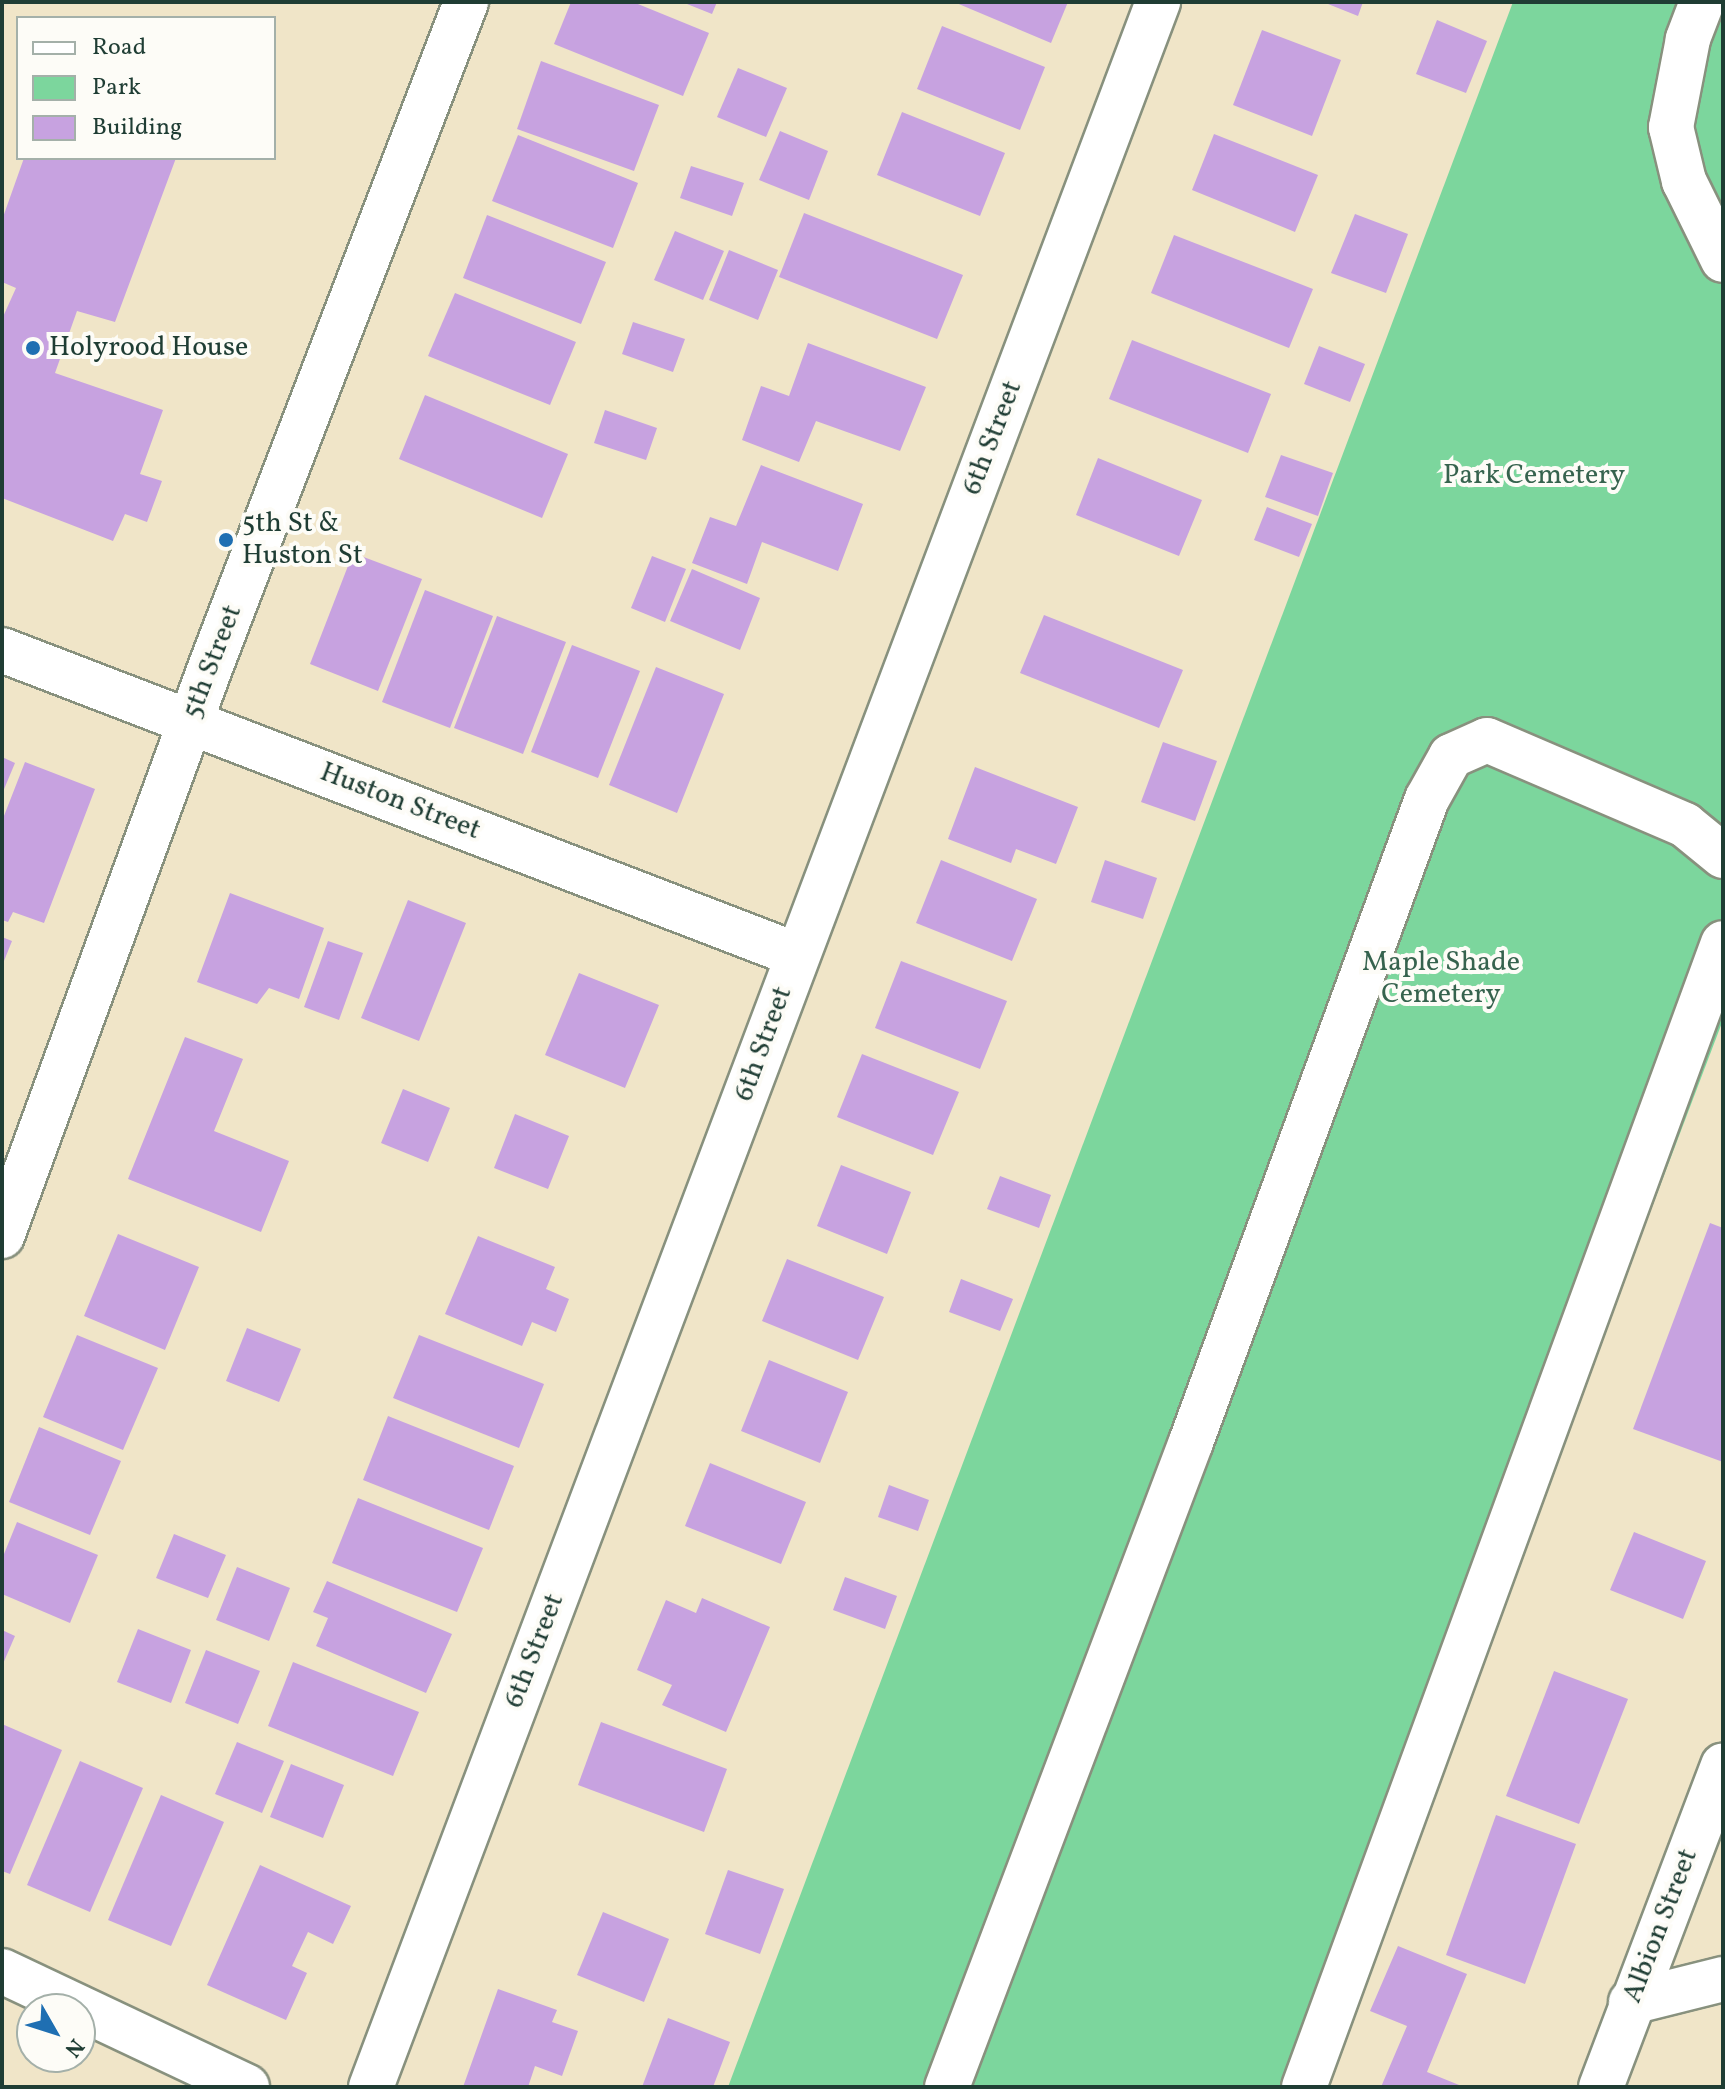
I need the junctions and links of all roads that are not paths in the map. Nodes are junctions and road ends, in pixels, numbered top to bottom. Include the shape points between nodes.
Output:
1 (466, 2) edge
2 (1158, 2) edge
3 (1702, 2) edge
4 (1723, 260) edge
5 (2, 650) edge
6 (190, 721) junction
7 (1723, 856) edge
8 (1723, 943) edge
9 (797, 955) junction
10 (2, 1236) edge
11 (1723, 1765) edge
12 (2, 1971) edge
13 (1723, 1979) edge
14 (1631, 2002) junction
15 (247, 2087) edge
16 (371, 2087) edge
17 (947, 2087) edge
18 (1304, 2087) edge
19 (1601, 2087) edge

1 - 6 street, 5th Street
2 - 9 street, 6th Street
3 - 4 street via 1688,39 1671,127 1684,181
5 - 6 street, Huston Street
6 - 9 street, Huston Street
6 - 10 street, 5th Street
7 - 17 street via 1685,825 1487,740 1451,756 1427,799
8 - 18 street
9 - 16 street, 6th Street
11 - 14 street, Albion Street
12 - 15 street
13 - 14 street
14 - 19 street, Albion Street

